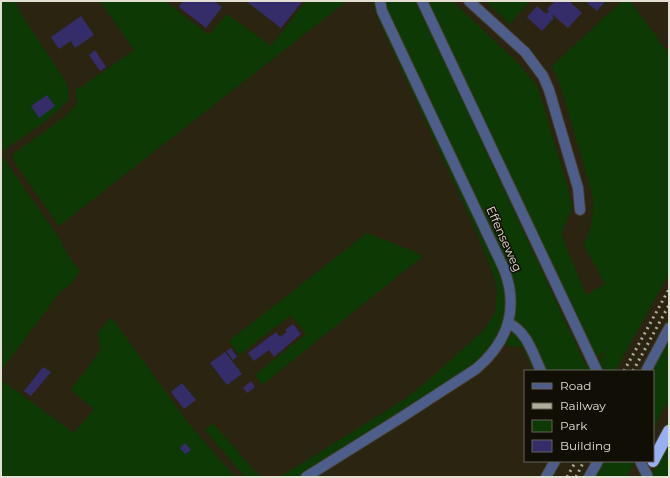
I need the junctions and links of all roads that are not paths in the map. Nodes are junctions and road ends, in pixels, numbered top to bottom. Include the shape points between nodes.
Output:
1 (380, 1) edge
2 (422, 1) edge
3 (469, 1) edge
4 (580, 210) dead end
5 (508, 323) junction
6 (669, 328) edge
7 (595, 367) edge
8 (541, 370) edge
9 (647, 370) edge
10 (669, 431) edge
11 (654, 459) edge
12 (554, 462) edge
13 (597, 462) edge
14 (640, 462) edge
15 (652, 462) edge
16 (306, 477) edge
17 (546, 477) edge
18 (589, 477) edge
19 (644, 477) edge
20 (648, 477) edge

1 - 5 street, Effenseweg via 382,11 509,281 511,294
2 - 7 street
3 - 4 street via 524,52 543,76 578,188
5 - 8 street via 526,339
5 - 16 street, Effenseweg via 498,346 476,369
6 - 9 street
10 - 11 highway
12 - 17 street
13 - 18 street
14 - 20 street, bridge
15 - 19 highway

